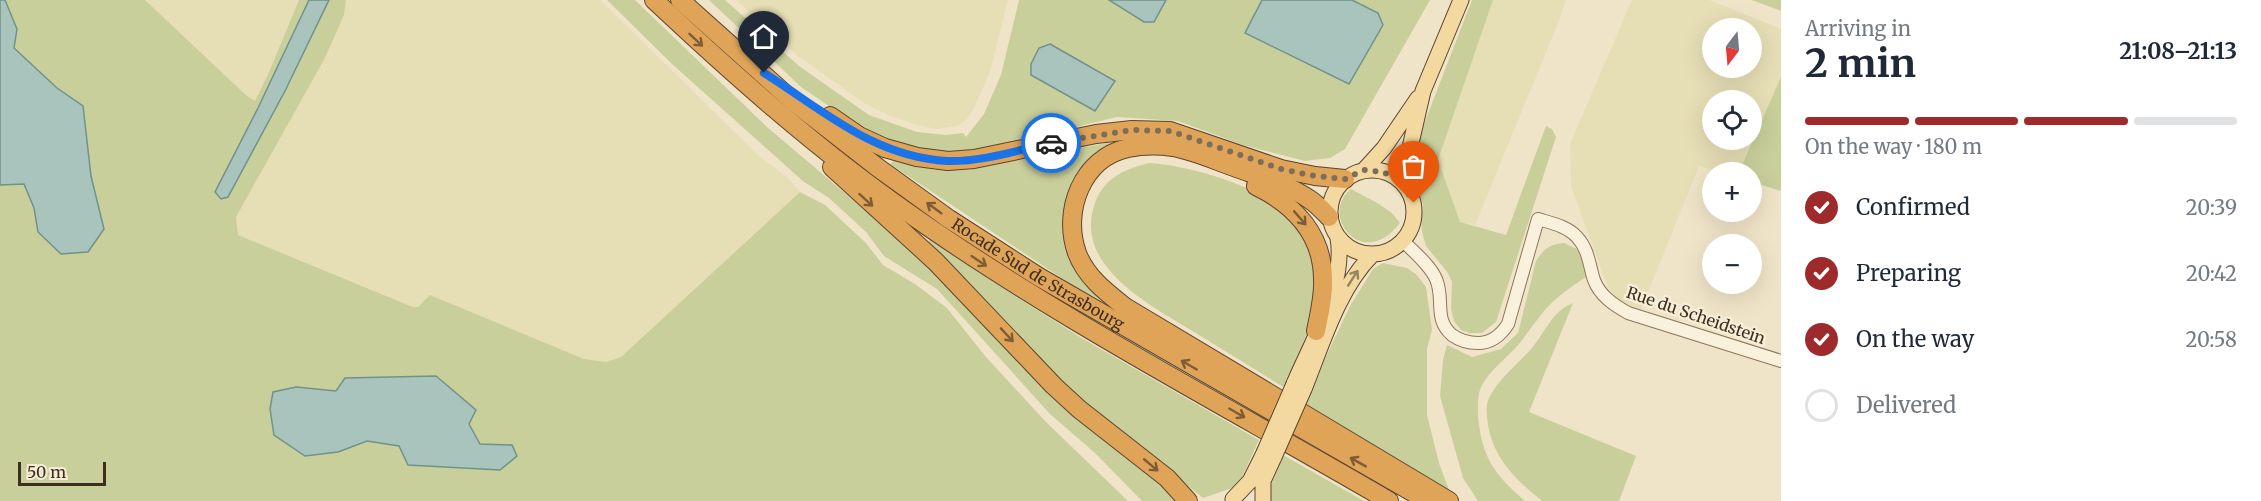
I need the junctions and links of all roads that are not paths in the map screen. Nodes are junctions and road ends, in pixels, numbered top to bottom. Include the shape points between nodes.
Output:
1 (654, 0) edge
2 (680, 0) edge
3 (1461, 0) edge
4 (746, 61) junction
5 (1423, 91) junction
6 (780, 114) junction
7 (1364, 170) junction
8 (1345, 179) junction
9 (1402, 182) junction
10 (1329, 217) junction
11 (1338, 238) junction
12 (1403, 241) junction
13 (1372, 255) junction
14 (1316, 331) junction
15 (1781, 361) edge
16 (1299, 386) junction
17 (1271, 395) junction
18 (1269, 455) junction
19 (1229, 500) edge
20 (1188, 501) edge
21 (1250, 501) edge
22 (1263, 501) edge
23 (1389, 501) edge
24 (1428, 501) edge
25 (1449, 501) edge

1 -> 6 highway, Rocade Sud de Strasbourg
2 - 4 highway, Rocade Sud de Strasbourg
3 - 5 main road
4 - 8 highway via 859,136 917,157 974,159 1096,134 1170,131 1281,169
24 -> 4 highway, Rocade Sud de Strasbourg via 1049,283 959,226 877,167
5 - 7 main road
5 - 9 main road
6 -> 20 highway via 856,191 936,262 1054,386 1167,478
6 -> 23 highway, Rocade Sud de Strasbourg via 906,211 1006,279
7 - 8 main road
7 - 9 main road via 1383,172
8 - 10 main road via 1332,196
9 - 12 main road via 1415,211 1412,227
10 - 11 main road
10 - 17 highway via 1309,199 1285,187 1186,150 1152,145 1110,154 1090,171 1076,195 1072,220 1077,254 1103,290 1141,318
11 - 13 main road via 1353,251
11 - 14 main road via 1340,262 1336,279
12 - 13 main road via 1389,251
12 - 15 street, Rue du Scheidstein via 1436,278 1440,317 1456,338 1480,343 1502,333 1508,324 1538,219 1561,226 1576,236 1590,262 1594,281 1613,305
16 -> 13 main road via 1345,291
14 - 16 main road
17 -> 14 highway via 1143,309 1105,277 1092,258 1082,229 1086,199 1094,184 1115,165 1130,158 1169,156 1272,194 1302,219 1320,253 1324,283
16 - 18 main road, bridge
17 - 25 highway
18 - 19 main road via 1250,481
18 - 22 main road
19 - 21 main road

